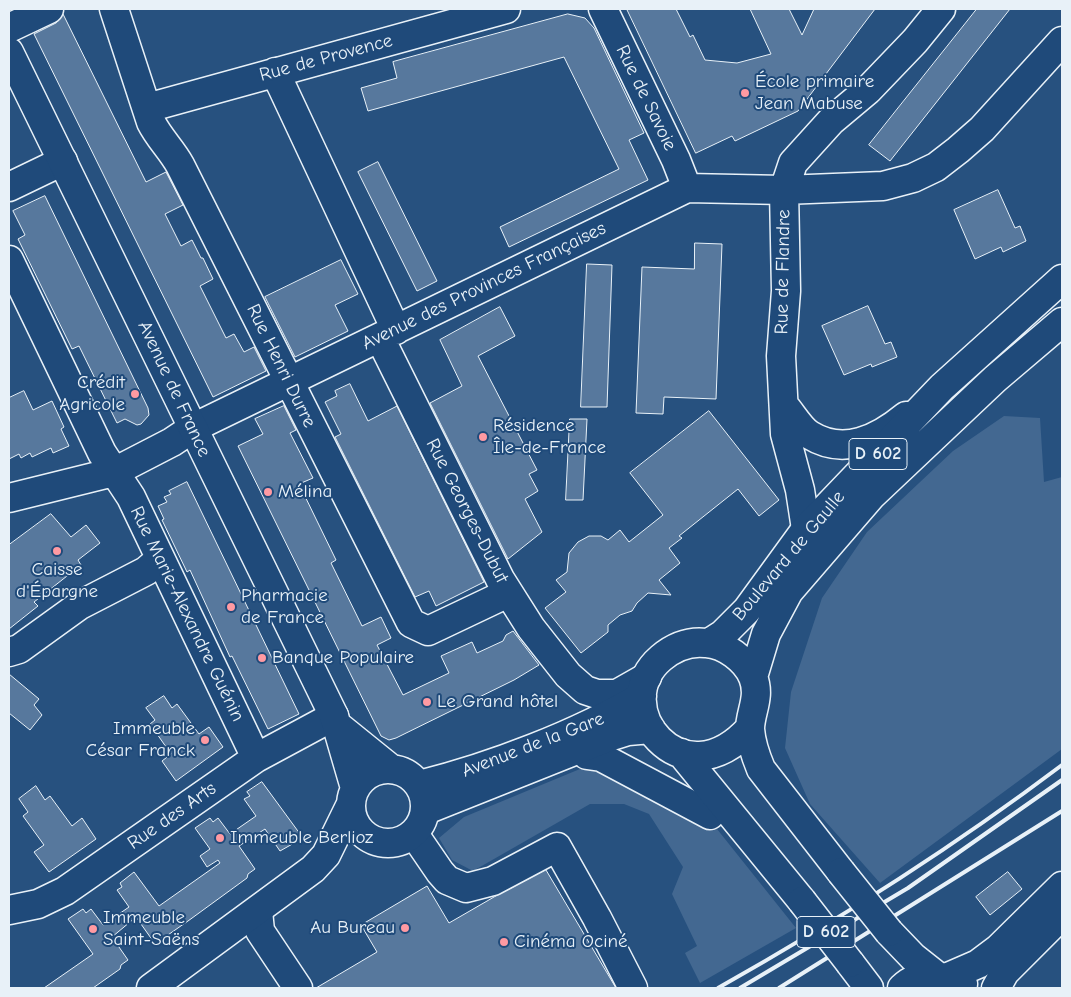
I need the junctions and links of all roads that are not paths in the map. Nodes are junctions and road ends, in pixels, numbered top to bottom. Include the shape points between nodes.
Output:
1 (49, 9) edge
2 (114, 9) edge
3 (506, 9) edge
4 (603, 9) edge
5 (941, 9) edge
6 (9, 28) edge
7 (1062, 41) edge
8 (9, 52) edge
9 (275, 72) junction
10 (147, 108) junction
11 (62, 161) junction
12 (9, 187) edge
13 (686, 188) junction
14 (784, 190) junction
15 (9, 260) edge
16 (1062, 279) edge
17 (1062, 322) edge
18 (388, 334) junction
19 (288, 381) junction
20 (942, 387) junction
21 (784, 405) junction
22 (193, 428) junction
23 (114, 472) junction
24 (9, 498) edge
25 (806, 529) junction
26 (160, 559) junction
27 (508, 593) junction
28 (709, 643) junction
29 (9, 652) edge
30 (753, 677) junction
31 (645, 686) junction
32 (336, 721) junction
33 (750, 728) junction
34 (651, 730) junction
35 (681, 753) junction
36 (587, 756) dead end
37 (256, 758) junction
38 (390, 768) junction
39 (353, 797) junction
40 (420, 809) junction
41 (710, 816) dead end
42 (366, 837) junction
43 (326, 855) junction
44 (1062, 886) edge
45 (9, 910) edge
46 (258, 911) junction
47 (1062, 914) edge
48 (951, 980) edge
49 (151, 988) edge
50 (298, 988) edge
51 (633, 988) edge
52 (868, 988) edge
53 (902, 988) edge
54 (996, 988) edge

1 - 6 street
2 - 10 street, Rue Henri Durre
3 - 9 street, Rue de Provence
4 - 13 street, Rue de Savoie via 676,160
5 - 14 street, Rue de Flandre via 868,90 830,121 793,163
7 - 14 street, Avenue des Provinces Françaises via 982,128 936,167 913,178 882,186
8 - 11 street, Avenue de France
9 - 10 street, Rue de Provence
9 - 18 street, Rue Georges-Dubut
10 - 19 street, Rue Henri Durre via 159,138 180,165
11 - 12 street
11 - 22 street, Avenue de France
13 - 14 street, Avenue des Provinces Françaises
13 - 18 street, Avenue des Provinces Françaises
14 - 21 street, Rue de Flandre via 786,291 781,356
15 - 23 street, Rue Marie-Alexandre Guénin
16 - 20 street, Boulevard de Gaulle / D 602
17 - 30 street, Boulevard de Gaulle / D 602 via 995,379 864,504 789,591 766,634
18 - 19 street, Avenue des Provinces Françaises
18 - 27 street, Rue Georges-Dubut
19 - 22 street, Avenue des Provinces Françaises
19 - 27 street, Rue Henri Durre via 411,623 428,631
20 - 21 street via 889,431 867,441 837,446 809,434
20 - 25 street, Boulevard de Gaulle / D 602
21 - 25 street, Rue de Flandre via 785,434 800,490
22 - 23 street, Avenue des Provinces Françaises
22 - 32 street, Avenue de France
23 - 24 street, Avenue des Provinces Françaises
23 - 26 street, Rue Marie-Alexandre Guénin via 131,497
25 - 28 street, Boulevard de Gaulle / D 602 via 747,610
26 - 29 street via 146,571 80,605 19,649
26 - 37 street, Rue Marie-Alexandre Guénin
27 - 31 street, Rue Georges-Dubut via 568,675 585,690 617,694
28 - 30 street via 734,654
28 - 31 street via 685,644 669,651 656,662
30 - 33 street via 756,692
31 - 34 street via 645,717
31 - 40 street, Avenue de la Gare via 612,714 447,778
32 - 37 street, Rue des Arts
32 - 38 street
32 - 39 street
33 - 35 street via 728,749 710,755
33 - 48 street, D 602, bridge via 761,769 841,872 913,957
34 - 35 street via 660,742
34 - 40 street via 628,731 609,737
35 - 52 street, D 602, bridge via 802,901
36 - 41 street via 601,757
37 - 45 street, Rue des Arts via 65,891 38,904
38 - 39 street via 370,773
38 - 40 street via 407,774
39 - 42 street via 355,823
39 - 43 street
40 - 42 street via 398,843 387,844
40 - 51 street via 444,876 460,887 493,881 557,846
42 - 43 street
43 - 46 street via 313,869
44 - 48 street via 998,949
46 - 49 street
46 - 50 street via 260,931
47 - 54 street via 1005,972
48 - 53 street via 920,978

